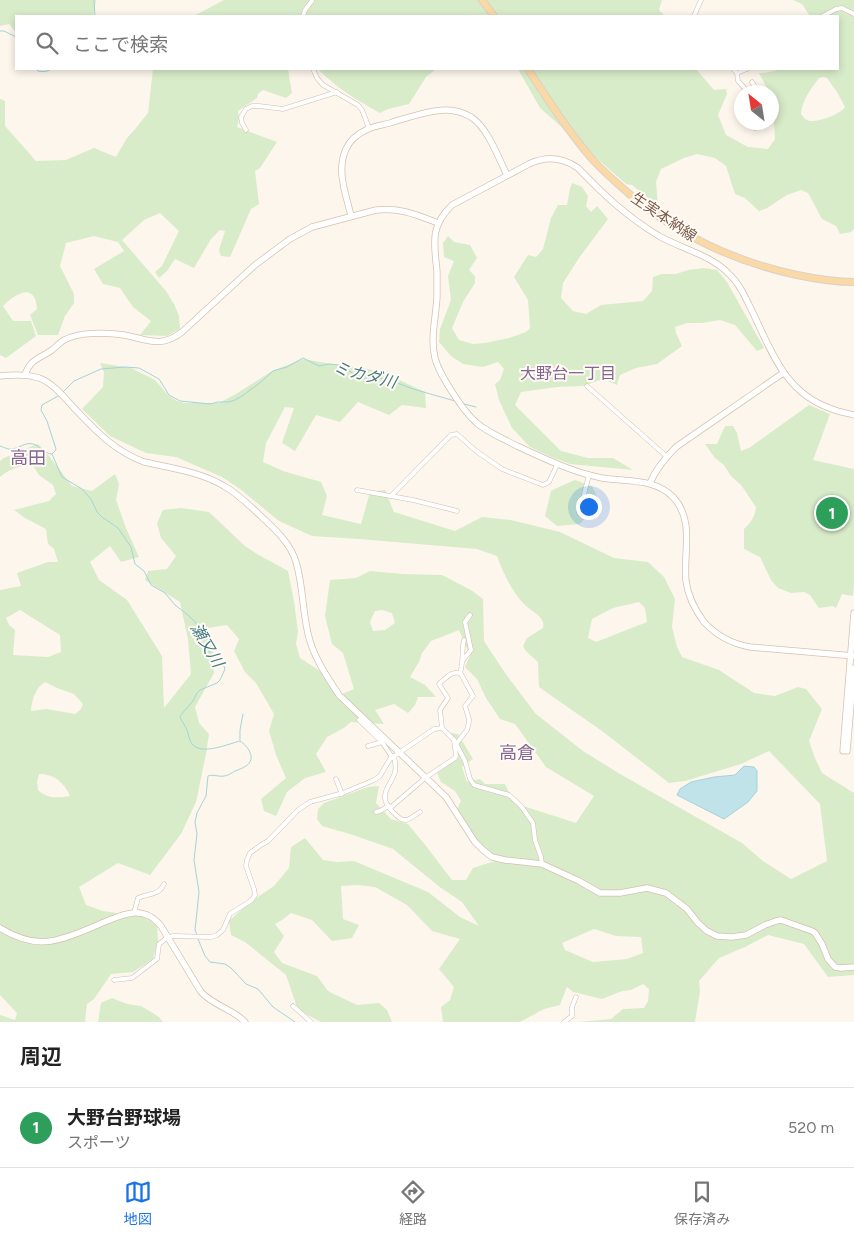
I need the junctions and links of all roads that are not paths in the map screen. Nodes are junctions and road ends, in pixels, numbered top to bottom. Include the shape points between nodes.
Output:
1 (312, 0) edge
2 (482, 0) edge
3 (701, 0) edge
4 (854, 14) edge
5 (303, 15) edge
6 (493, 15) edge
7 (694, 15) edge
8 (825, 15) edge
9 (313, 70) edge
10 (529, 70) edge
11 (734, 70) edge
12 (745, 70) edge
13 (737, 74) junction
14 (752, 82) dead end
15 (742, 85) edge
16 (754, 85) edge
17 (337, 92) junction
18 (369, 128) junction
19 (246, 130) dead end
20 (507, 175) junction
21 (350, 216) junction
22 (438, 223) junction
23 (854, 282) edge
24 (783, 374) junction
25 (25, 375) junction
26 (0, 376) edge
27 (587, 386) dead end
28 (854, 415) edge
29 (666, 456) junction
30 (557, 465) junction
31 (589, 475) junction
32 (650, 483) junction
33 (357, 490) dead end
34 (391, 496) junction
35 (457, 511) dead end
36 (579, 513) dead end
37 (854, 613) edge
38 (470, 615) dead end
39 (464, 640) dead end
40 (852, 655) edge
41 (462, 660) junction
42 (854, 668) edge
43 (460, 673) junction
44 (851, 703) edge
45 (359, 720) dead end
46 (442, 728) junction
47 (382, 742) junction
48 (455, 742) junction
49 (368, 746) dead end
50 (845, 751) joint
51 (854, 752) edge
52 (395, 755) junction
53 (425, 778) junction
54 (336, 779) dead end
55 (342, 794) junction
56 (389, 807) junction
57 (376, 812) dead end
58 (420, 812) dead end
59 (542, 864) junction
60 (164, 884) dead end
61 (134, 913) junction
62 (0, 928) edge
63 (168, 937) junction
64 (854, 967) edge
65 (114, 980) dead end
66 (576, 996) dead end
67 (293, 1006) dead end
68 (245, 1022) edge
69 (311, 1022) edge
70 (564, 1022) edge

1 - 5 street
2 - 6 main road
3 - 7 street
4 - 8 street via 842,8
9 - 17 street via 323,85
10 - 23 main road, 生実本納線 via 593,160 665,221 712,247 751,263 825,280
11 - 13 street
12 - 13 street
13 - 15 street
14 - 16 street
17 - 18 street via 358,105
17 - 19 street via 283,109 252,106 241,117
18 - 20 street via 438,110 463,113 487,134
18 - 21 street via 356,136 342,161 341,174
20 - 22 street via 452,205
20 - 24 street via 548,158 571,163 630,217 722,267 745,296
21 - 22 street via 386,208
21 - 25 street via 312,227 290,239 173,339 164,342 114,334 73,336 32,361
22 - 30 street via 434,241 437,289 434,345 439,369 462,406 478,424
24 - 28 street via 812,401
24 - 29 street
25 - 26 street
25 - 52 street via 52,386 116,447 144,462 208,478 224,486 244,499 277,531 296,560 310,640 326,676 339,695
27 - 29 street
29 - 32 street
30 - 31 street
30 - 34 street via 549,482 543,485 502,469 458,434 453,434
31 - 32 street
31 - 36 street
32 - 40 street via 673,497 683,514 688,590 696,610 709,627 742,646
33 - 34 street
34 - 35 street
37 - 40 street
38 - 41 street via 465,624 470,650
39 - 41 street
40 - 44 street
41 - 43 street
42 - 44 street
43 - 46 street via 453,673 439,684 448,698 440,710
43 - 48 street via 473,696 465,706 469,719 467,730
44 - 50 street
45 - 47 street
46 - 48 street
46 - 52 street via 434,729
47 - 49 street
47 - 52 street
48 - 53 street via 455,758
48 - 59 street via 472,783 509,795 529,817
50 - 51 street
52 - 53 street
52 - 55 street via 380,776
52 - 56 street via 395,772 385,798
53 - 56 street
53 - 59 street via 446,797 475,842 492,857
54 - 55 street
55 - 63 street via 310,802 268,842 250,853 246,866 255,895 230,914 221,932 211,937
56 - 57 street
56 - 58 street via 399,818 406,820
59 - 64 street via 600,893 647,888 666,893 687,909 707,931 717,936 746,935 776,920 795,924 816,934 828,959 836,967
60 - 61 street via 156,893 138,898
61 - 62 street via 52,941 28,940
61 - 63 street via 153,917
63 - 65 street via 159,944 157,958 143,971 132,978
63 - 68 street via 206,998
66 - 70 street via 572,1016
67 - 69 street

